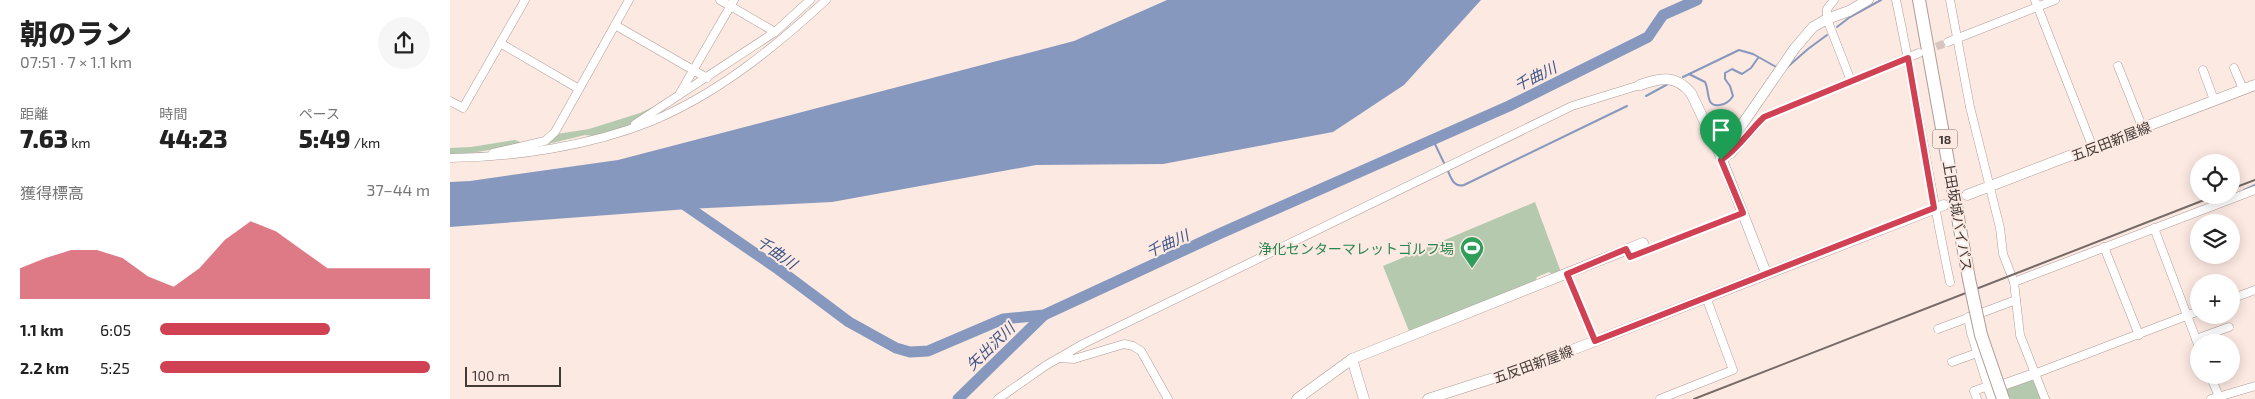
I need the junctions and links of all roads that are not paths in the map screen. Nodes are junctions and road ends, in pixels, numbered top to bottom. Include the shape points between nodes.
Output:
1 (525, 0) edge
2 (629, 0) edge
3 (720, 0) edge
4 (810, 0) edge
5 (816, 0) edge
6 (826, 0) edge
7 (1834, 0) edge
8 (1868, 0) edge
9 (1896, 0) edge
10 (1919, 0) edge
11 (1950, 0) edge
12 (2055, 0) edge
13 (732, 3) edge
14 (2036, 3) edge
15 (806, 19) junction
16 (1827, 19) junction
17 (615, 25) junction
18 (776, 32) junction
19 (1957, 40) junction
20 (1948, 42) tunnel mouth
21 (500, 43) junction
22 (1919, 53) tunnel mouth
23 (1908, 58) junction
24 (2118, 66) dead end
25 (2234, 68) dead end
26 (693, 70) junction
27 (2203, 70) dead end
28 (707, 78) junction
29 (1851, 81) junction
30 (1640, 85) joint
31 (2255, 85) edge
32 (579, 89) junction
33 (2243, 89) junction
34 (679, 95) junction
35 (2214, 100) junction
36 (450, 101) edge
37 (632, 127) junction
38 (2144, 129) junction
39 (2093, 148) junction
40 (1720, 156) junction
41 (478, 157) junction
42 (450, 158) edge
43 (1990, 187) junction
44 (2255, 190) edge
45 (1967, 196) dead end
46 (1939, 206) junction
47 (1743, 213) junction
48 (2154, 228) junction
49 (1642, 243) dead end
50 (2104, 247) junction
51 (1626, 249) junction
52 (1766, 273) junction
53 (1567, 274) junction
54 (1950, 282) dead end
55 (2014, 282) junction
56 (2255, 290) edge
57 (2240, 296) edge
58 (1706, 297) junction
59 (2016, 300) junction
60 (2188, 315) junction
61 (1968, 317) junction
62 (2228, 327) dead end
63 (1938, 329) dead end
64 (2194, 334) edge
65 (2209, 334) edge
66 (2139, 335) junction
67 (1595, 341) junction
68 (1977, 353) junction
69 (1060, 358) junction
70 (1352, 359) junction
71 (1952, 362) dead end
72 (2034, 374) junction
73 (2213, 384) edge
74 (2255, 386) edge
75 (1990, 391) edge
76 (2217, 398) edge
77 (998, 399) edge
78 (1168, 399) edge
79 (1297, 399) edge
80 (1364, 399) edge
81 (1428, 399) edge
82 (1660, 399) edge
83 (1977, 399) edge
84 (2004, 399) edge
85 (2045, 399) edge

1 - 21 street
2 - 17 street
3 - 13 street
4 - 18 street
5 - 15 street
6 - 15 street
7 - 16 street via 1827,10
8 - 16 street
9 - 23 street
10 - 84 highway, 上田坂城バイパス / 18, bridge via 1969,279 1982,335
11 - 19 street
12 - 14 street
13 - 18 street
13 - 26 street
14 - 19 street
14 - 39 street
15 - 37 street via 764,54 706,92 668,114
16 - 29 street
16 - 40 street via 1813,27
17 - 26 street
17 - 32 street
18 - 28 street
19 - 20 street
19 - 43 street
21 - 32 street
21 - 36 street via 463,108
22 - 23 street
23 - 29 street
23 - 46 street
24 - 38 street
25 - 33 street
26 - 28 street
26 - 34 street
27 - 35 street
28 - 34 street
29 - 40 street via 1764,117 1731,154
30 - 40 street via 1665,78 1686,86
30 - 69 street via 1572,106
31 - 33 street, 五反田新屋線
32 - 41 street via 554,132 545,141
33 - 35 street, 五反田新屋線
34 - 37 street
35 - 38 street, 五反田新屋線
37 - 41 street via 538,151
38 - 39 street, 五反田新屋線
39 - 43 street, 五反田新屋線
40 - 47 street
41 - 42 street
43 - 45 street, 五反田新屋線
43 - 55 street via 2003,254
44 - 48 street
46 - 52 street, 五反田新屋線
46 - 54 street
47 - 51 street via 1630,257
47 - 52 street
48 - 50 street
48 - 60 street
49 - 51 street
50 - 55 street
50 - 66 street
51 - 53 street
52 - 58 street, 五反田新屋線
53 - 67 street
53 - 70 street
55 - 59 street
56 - 57 street
58 - 67 street, 五反田新屋線
58 - 82 street via 1733,370
59 - 61 street
59 - 72 street via 2020,335
60 - 64 street
60 - 66 street
61 - 63 street
61 - 68 street
62 - 65 street
66 - 72 street
67 - 81 street, 五反田新屋線 via 1499,377
68 - 71 street
68 - 75 street
69 - 77 street
69 - 78 street via 1074,359 1124,344 1133,346 1141,351
70 - 79 street
70 - 80 street
72 - 75 street
72 - 85 street
73 - 76 street
74 - 76 street
75 - 83 street via 1974,391

